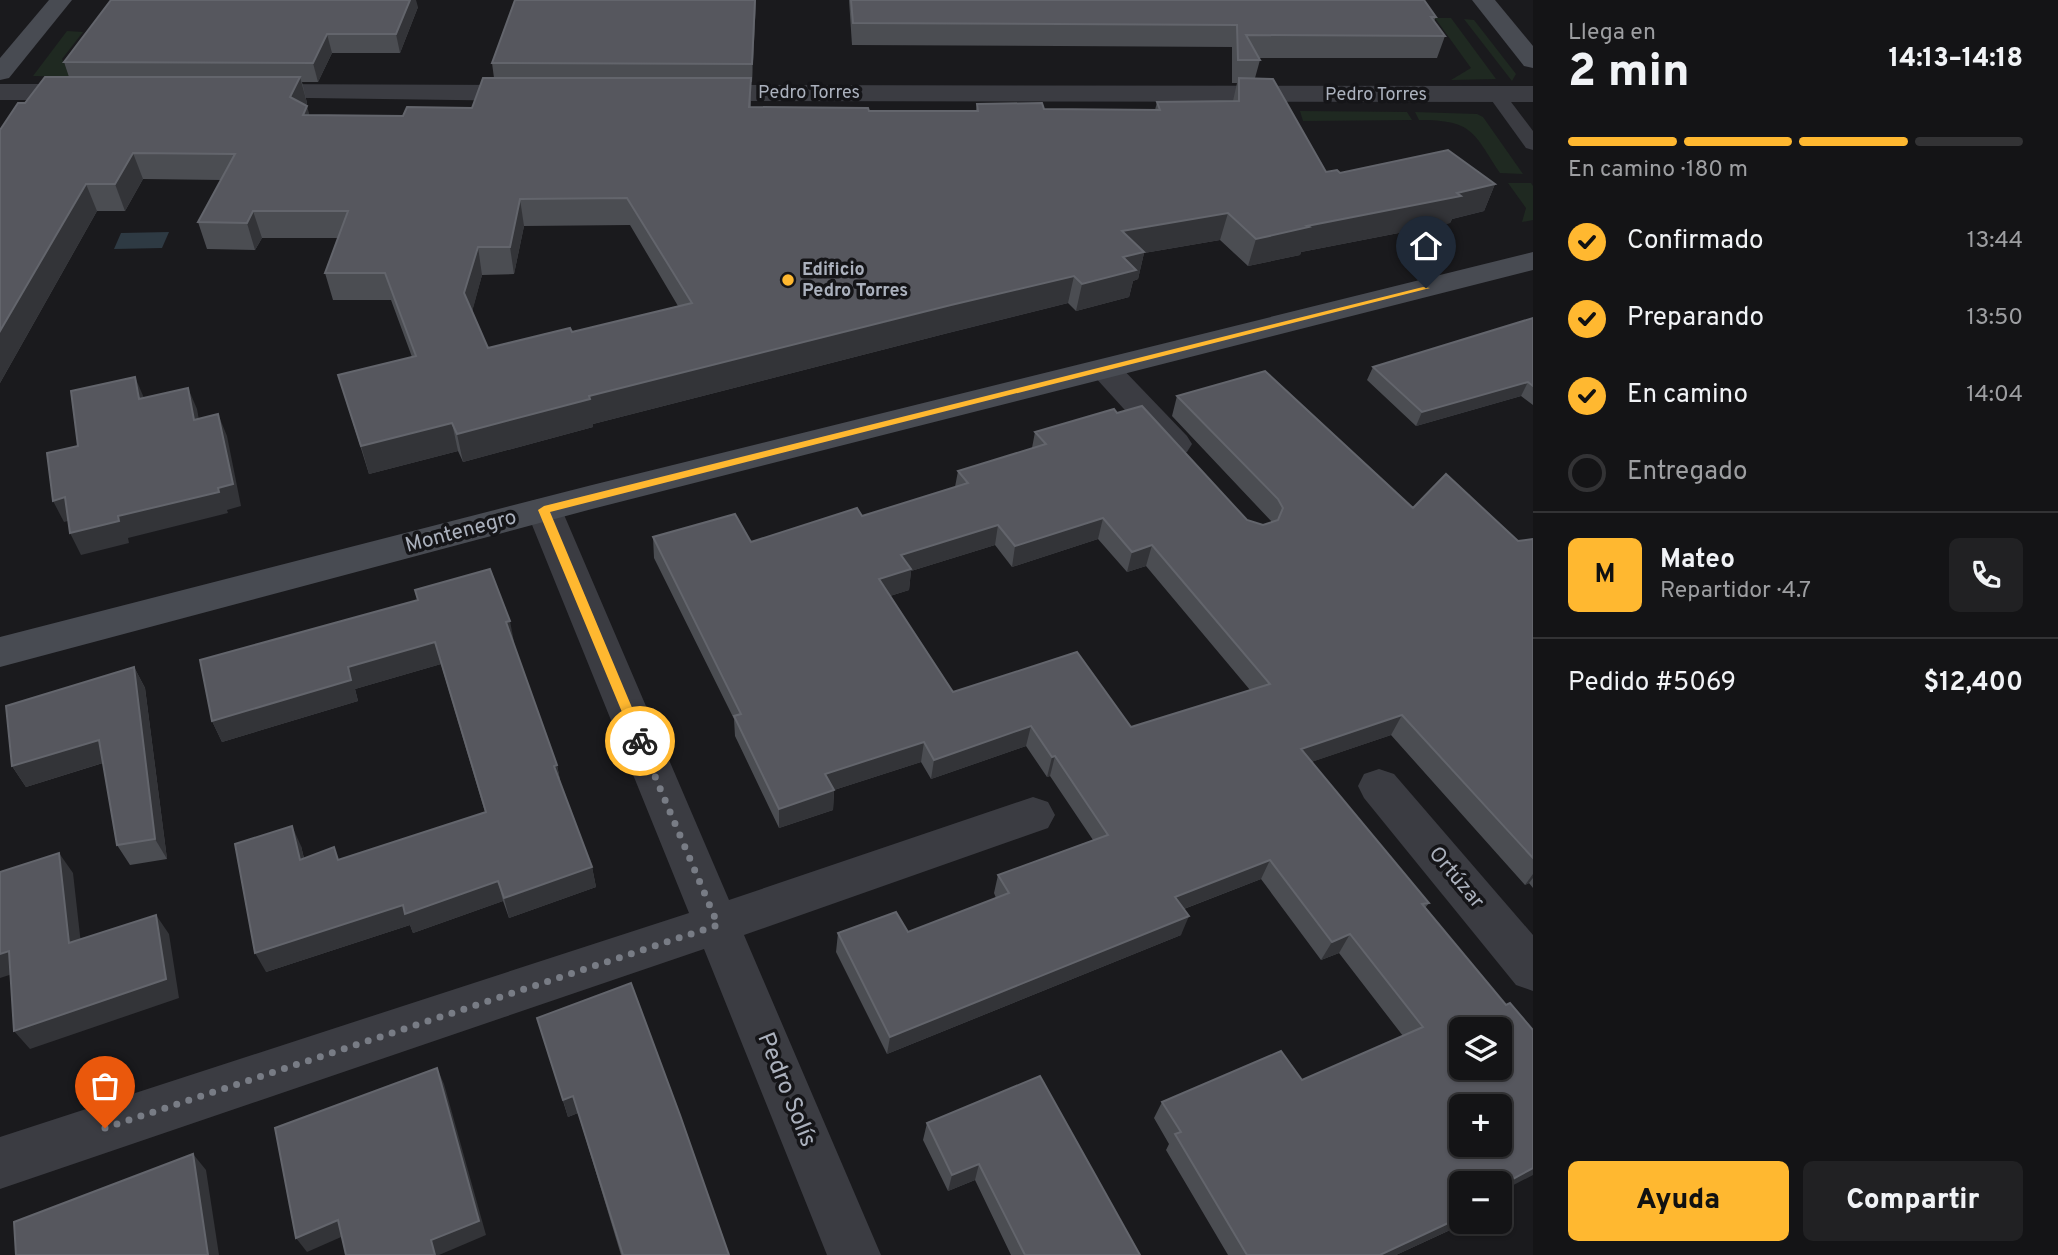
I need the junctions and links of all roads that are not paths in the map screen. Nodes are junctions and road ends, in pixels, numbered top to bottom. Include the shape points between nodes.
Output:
1 (61, 0) edge
2 (1483, 0) edge
3 (1533, 61) edge
4 (0, 73) edge
5 (0, 92) edge
6 (113, 92) edge
7 (225, 92) edge
8 (560, 93) edge
9 (671, 93) edge
10 (1496, 94) junction
11 (1533, 94) edge
12 (1533, 144) edge
13 (1533, 261) edge
14 (1105, 369) junction
15 (1192, 463) edge
16 (544, 510) junction
17 (0, 652) edge
18 (1379, 786) dead end
19 (1033, 815) dead end
20 (718, 925) junction
21 (1533, 970) edge
22 (0, 1163) edge
23 (854, 1255) edge

1 - 4 street
2 - 3 street
5 - 6 street
7 - 8 street
9 - 10 street, Pedro Torres
10 - 11 street, Pedro Torres
10 - 12 lane
13 - 14 street, Montenegro
14 - 15 street
14 - 16 street, Montenegro
16 - 17 street, Montenegro
16 - 20 street, Pedro Solís
18 - 21 street, Ortúzar
19 - 20 street
20 - 22 street
20 - 23 street, Pedro Solís

